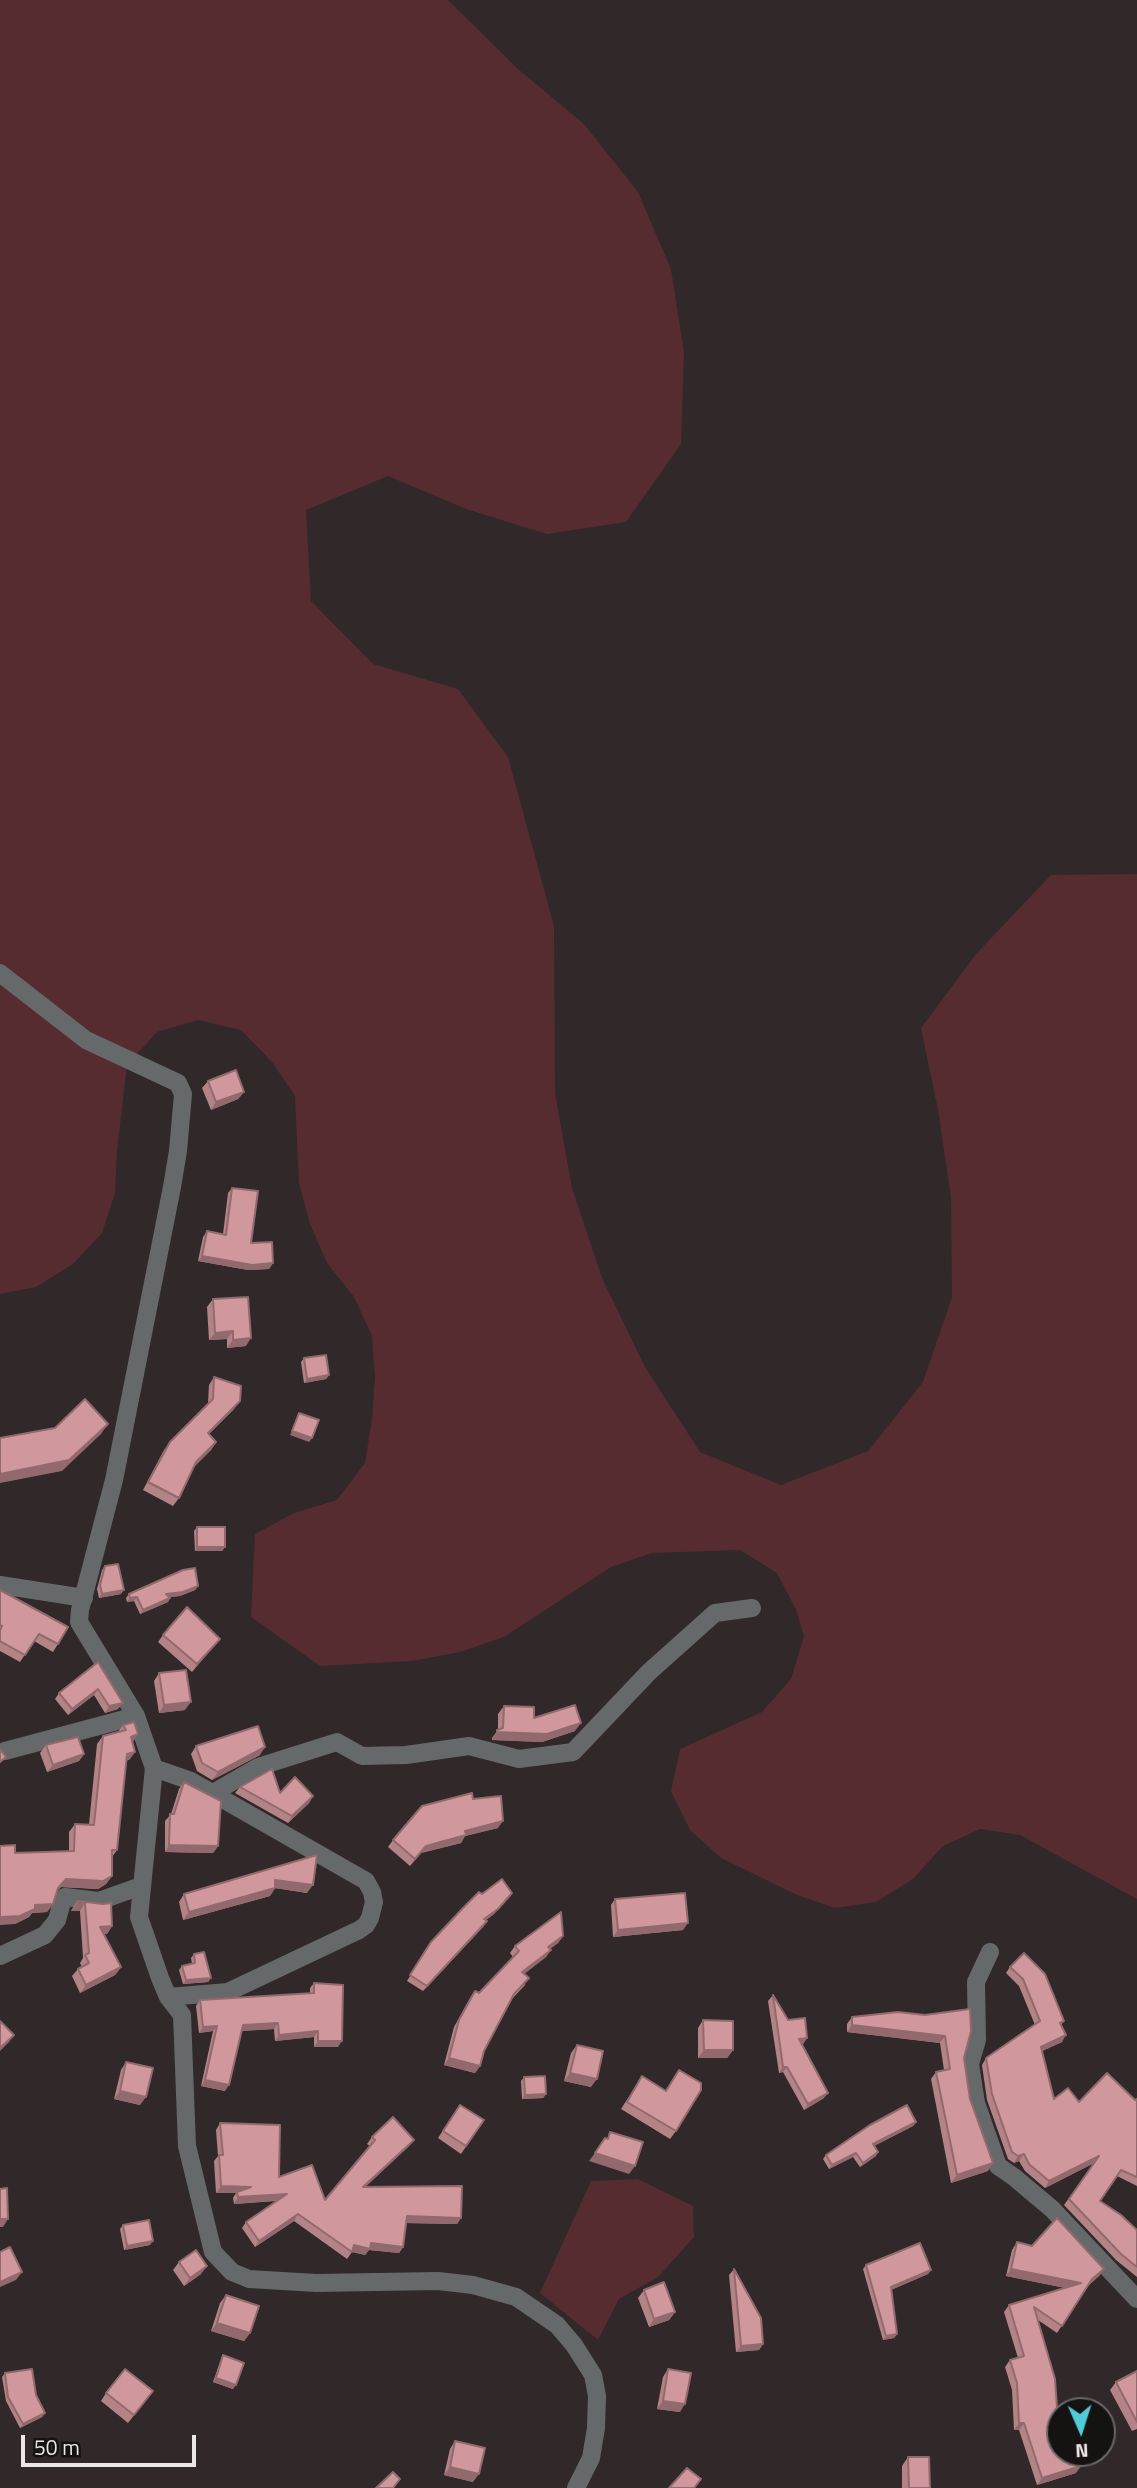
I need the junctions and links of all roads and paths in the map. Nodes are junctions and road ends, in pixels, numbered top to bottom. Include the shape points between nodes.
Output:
1 (0, 973) edge
2 (0, 1585) edge
3 (84, 1598) junction
4 (752, 1608) dead end
5 (136, 1716) junction
6 (5, 1751) edge
7 (154, 1768) junction
8 (213, 1793) junction
9 (141, 1886) junction
10 (990, 1952) dead end
11 (0, 1956) edge
12 (168, 1997) junction
13 (1137, 2299) edge
14 (576, 2488) edge

1 - 3 street via 86,1040 178,1083 183,1094 172,1186 120,1454
2 - 3 street
3 - 5 street via 79,1622
4 - 8 street via 715,1613 649,1672 573,1752 519,1759 469,1746 362,1756 337,1742 258,1767
5 - 6 street
5 - 7 street
7 - 8 street
7 - 9 street
8 - 12 street via 366,1881 373,1912 359,1930 228,1992
9 - 11 street via 99,1901 65,1897 57,1920 45,1935
9 - 12 street via 140,1926
10 - 13 street via 976,1982 977,2040 970,2064 976,2103 998,2166 1052,2209
12 - 14 street via 182,2015 187,2146 213,2252 222,2264 249,2279 438,2281 516,2297 557,2325 593,2375 596,2428 591,2458

